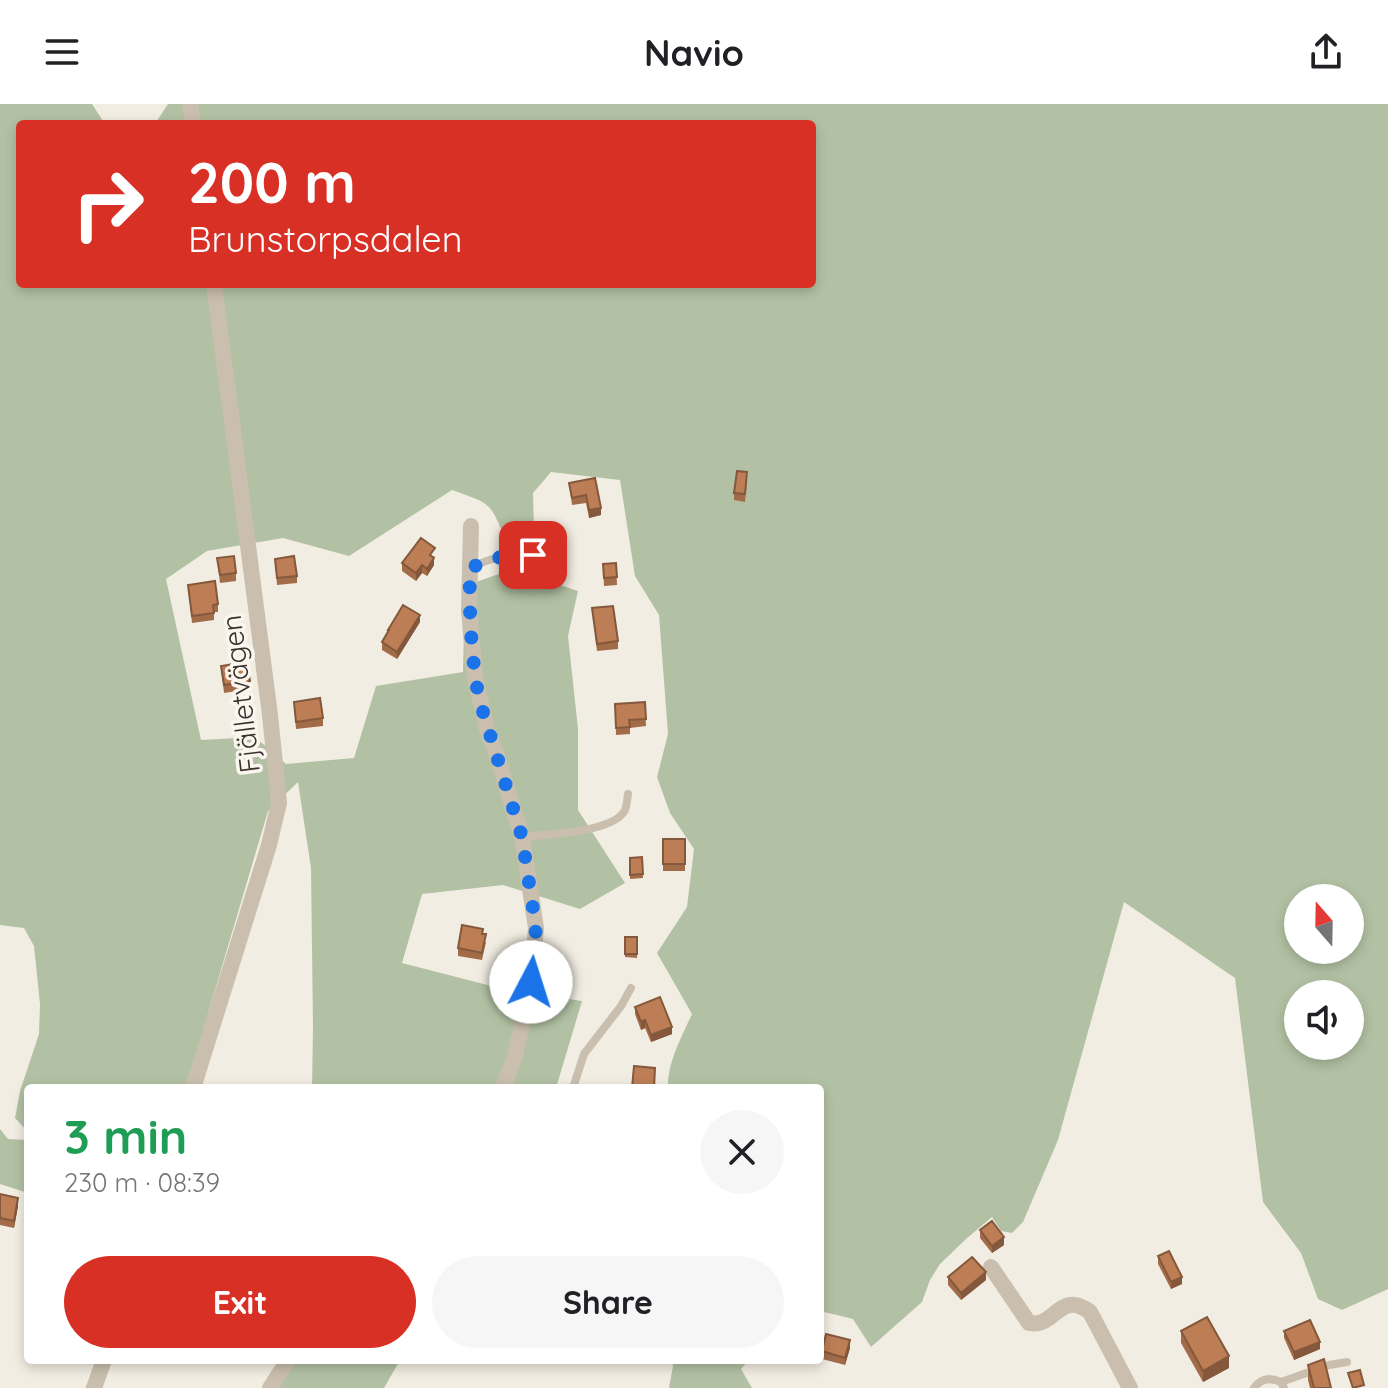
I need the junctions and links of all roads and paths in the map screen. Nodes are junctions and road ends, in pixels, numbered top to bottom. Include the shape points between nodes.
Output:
1 (215, 288) edge
2 (471, 526) dead end
3 (563, 562) dead end
4 (470, 568) junction
5 (628, 794) dead end
6 (522, 837) junction
7 (631, 988) dead end
8 (194, 1084) edge
9 (504, 1084) edge
10 (574, 1084) edge
11 (991, 1267) dead end
12 (1347, 1362) dead end
13 (103, 1364) edge
14 (285, 1364) edge
15 (1283, 1385) edge
16 (94, 1388) edge
17 (270, 1388) edge
18 (1130, 1388) edge
19 (1254, 1388) edge

1 - 8 street, Fjälletvägen via 279,803
2 - 4 street
3 - 4 lane via 533,555 494,558
4 - 6 street via 479,699
5 - 6 lane via 625,811 615,821
6 - 9 street via 536,928 525,1012
7 - 10 lane via 584,1054
11 - 18 street via 1029,1323 1043,1322 1071,1304 1090,1312
12 - 15 lane
13 - 16 street
14 - 17 street
15 - 19 lane via 1270,1378

